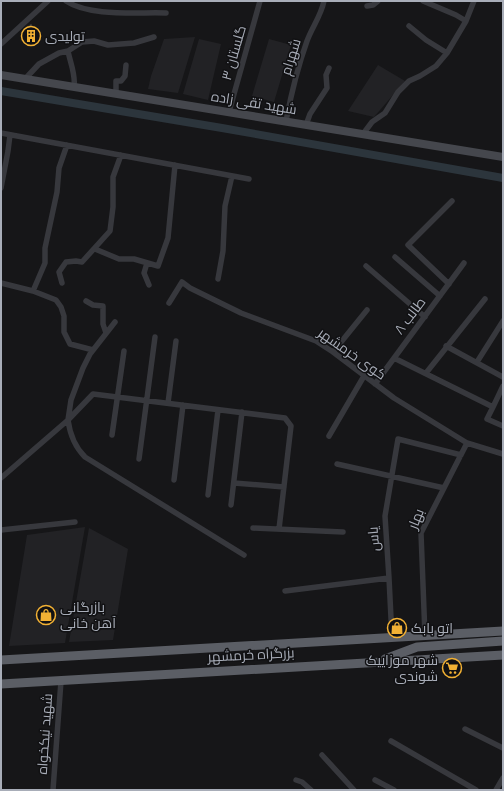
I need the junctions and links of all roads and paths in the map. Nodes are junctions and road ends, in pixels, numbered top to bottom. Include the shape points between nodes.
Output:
1 (48, 1) edge
2 (66, 1) edge
3 (260, 1) edge
4 (324, 1) edge
5 (378, 1) edge
6 (423, 1) edge
7 (474, 1) edge
8 (367, 6) dead end
9 (166, 13) dead end
10 (466, 21) junction
11 (408, 26) dead end
12 (154, 36) dead end
13 (1, 44) edge
14 (68, 50) junction
15 (447, 53) junction
16 (126, 65) dead end
17 (329, 68) dead end
18 (1, 75) edge
19 (25, 78) junction
20 (74, 86) junction
21 (116, 94) junction
22 (229, 112) junction
23 (286, 121) junction
24 (306, 125) junction
25 (1, 134) edge
26 (363, 134) junction
27 (10, 135) junction
28 (67, 145) junction
29 (121, 155) junction
30 (503, 157) edge
31 (176, 165) junction
32 (232, 176) junction
33 (249, 179) dead end
34 (1, 188) edge
35 (452, 201) dead end
36 (95, 249) junction
37 (395, 257) dead end
38 (147, 263) junction
39 (464, 263) dead end
40 (366, 266) dead end
41 (218, 279) dead end
42 (62, 283) dead end
43 (1, 284) edge
44 (449, 284) junction
45 (149, 285) dead end
46 (33, 291) junction
47 (440, 296) junction
48 (485, 299) dead end
49 (86, 301) dead end
50 (169, 303) dead end
51 (367, 310) dead end
52 (424, 317) junction
53 (503, 321) edge
54 (115, 322) dead end
55 (106, 333) junction
56 (155, 337) dead end
57 (176, 341) dead end
58 (446, 346) junction
59 (93, 350) junction
60 (124, 351) dead end
61 (333, 352) junction
62 (394, 358) junction
63 (477, 362) junction
64 (426, 373) junction
65 (364, 376) junction
66 (503, 377) edge
67 (375, 384) junction
68 (503, 386) edge
69 (118, 397) junction
70 (146, 400) junction
71 (168, 403) junction
72 (183, 405) junction
73 (492, 407) junction
74 (218, 410) junction
75 (242, 412) junction
76 (68, 420) junction
77 (503, 426) edge
78 (112, 434) dead end
79 (329, 436) dead end
80 (467, 443) junction
81 (503, 454) edge
82 (461, 456) junction
83 (139, 459) dead end
84 (337, 464) dead end
85 (391, 476) junction
86 (1, 478) edge
87 (174, 480) dead end
88 (234, 483) junction
89 (284, 487) junction
90 (444, 488) junction
91 (208, 495) dead end
92 (231, 505) dead end
93 (76, 522) dead end
94 (253, 528) dead end
95 (279, 529) junction
96 (1, 530) edge
97 (343, 532) dead end
98 (244, 555) dead end
99 (389, 578) junction
100 (285, 591) dead end
101 (503, 631) edge
102 (457, 634) junction
103 (425, 636) junction
104 (392, 638) junction
105 (503, 642) edge
106 (457, 644) junction
107 (503, 655) edge
108 (458, 658) junction
109 (1, 660) edge
110 (376, 662) junction
111 (61, 680) junction
112 (1, 684) edge
113 (465, 729) dead end
114 (390, 741) dead end
115 (503, 748) edge
116 (322, 755) dead end
117 (503, 778) edge
118 (296, 780) dead end
119 (375, 780) dead end
120 (53, 790) edge
121 (311, 790) edge
122 (354, 790) edge
123 (394, 790) edge
124 (476, 790) edge
125 (496, 790) edge

1 - 13 street
2 - 9 street via 104,12
3 - 22 street, گلستان ۳
4 - 23 street, شهرام via 307,40
5 - 8 street
6 - 10 street
7 - 10 street
10 - 15 street
11 - 15 street
12 - 14 street via 134,42 108,45 94,40 82,42
14 - 19 street via 39,64
14 - 20 street via 75,78
15 - 26 street via 436,66 409,81 398,92 385,113 372,122
16 - 21 street via 125,76 121,81 116,81
17 - 24 street via 326,75 327,88
18 - 19 main road, شهید تقی زاده
19 - 20 main road, شهید تقی زاده
20 - 21 main road, شهید تقی زاده
21 - 22 main road, شهید تقی زاده
22 - 23 main road, شهید تقی زاده
23 - 24 main road, شهید تقی زاده
24 - 26 main road, شهید تقی زاده
25 - 27 street
26 - 30 main road, شهید تقی زاده
27 - 28 street
27 - 34 street
28 - 29 street
28 - 46 street via 59,168 58,192 45,248 45,263
29 - 31 street
29 - 36 street via 113,177 110,231
31 - 32 street
31 - 38 street via 168,238 158,266
32 - 33 street
32 - 41 street via 225,206 223,251
35 - 44 street via 408,245
36 - 38 street via 119,259 134,258
36 - 42 street via 82,262 66,262 59,272
37 - 47 street
38 - 45 street via 144,273
39 - 44 street, طالب ۸
40 - 52 street
43 - 46 street
44 - 47 street, طالب ۸
46 - 59 street via 56,300 61,307 64,332 70,344
47 - 52 street, طالب ۸
48 - 58 street
49 - 55 street via 103,306
50 - 61 street, کوی خرمشهر via 182,282 241,313 316,341
51 - 61 street
52 - 62 street, طالب ۸
53 - 63 street
54 - 55 street
55 - 59 street
56 - 70 street
57 - 71 street
58 - 63 street
58 - 64 street
59 - 76 street via 75,390
60 - 69 street
61 - 65 street, کوی خرمشهر
62 - 64 street
62 - 67 street, طالب ۸
63 - 66 street
64 - 73 street
65 - 67 street, کوی خرمشهر
65 - 79 street
67 - 80 street, کوی خرمشهر
68 - 73 street
69 - 70 street
69 - 76 street via 93,394
69 - 78 street
70 - 71 street
70 - 83 street
71 - 72 street
72 - 74 street
72 - 87 street
73 - 77 street via 487,418
74 - 75 street
74 - 91 street
75 - 88 street
75 - 89 street via 286,418 291,426
76 - 86 street
76 - 98 street via 72,438 85,457
80 - 81 street, کوی خرمشهر
80 - 82 street, بهار
82 - 85 street, یاس via 398,439
82 - 90 street, بهار
84 - 85 street
85 - 90 street
85 - 99 street, یاس via 384,516
88 - 89 street
88 - 92 street
89 - 95 street
90 - 103 street, بهار via 421,533
93 - 96 street
94 - 95 street
95 - 97 street
99 - 100 street
99 - 104 street, یاس
101 - 102 highway, بزرگراه خرمشهر
102 - 103 highway, بزرگراه خرمشهر
102 - 106 highway
103 - 104 highway, بزرگراه خرمشهر
104 - 109 highway, بزرگراه خرمشهر
105 - 106 highway
106 - 108 highway
106 - 110 highway via 418,647
107 - 108 highway, بزرگراه خرمشهر
108 - 110 highway, بزرگراه خرمشهر
110 - 111 highway, بزرگراه خرمشهر
111 - 112 highway, بزرگراه خرمشهر
111 - 120 street, شهید نیکخواه
113 - 115 street
114 - 124 street
116 - 122 street
117 - 125 street
118 - 121 street
119 - 123 street

